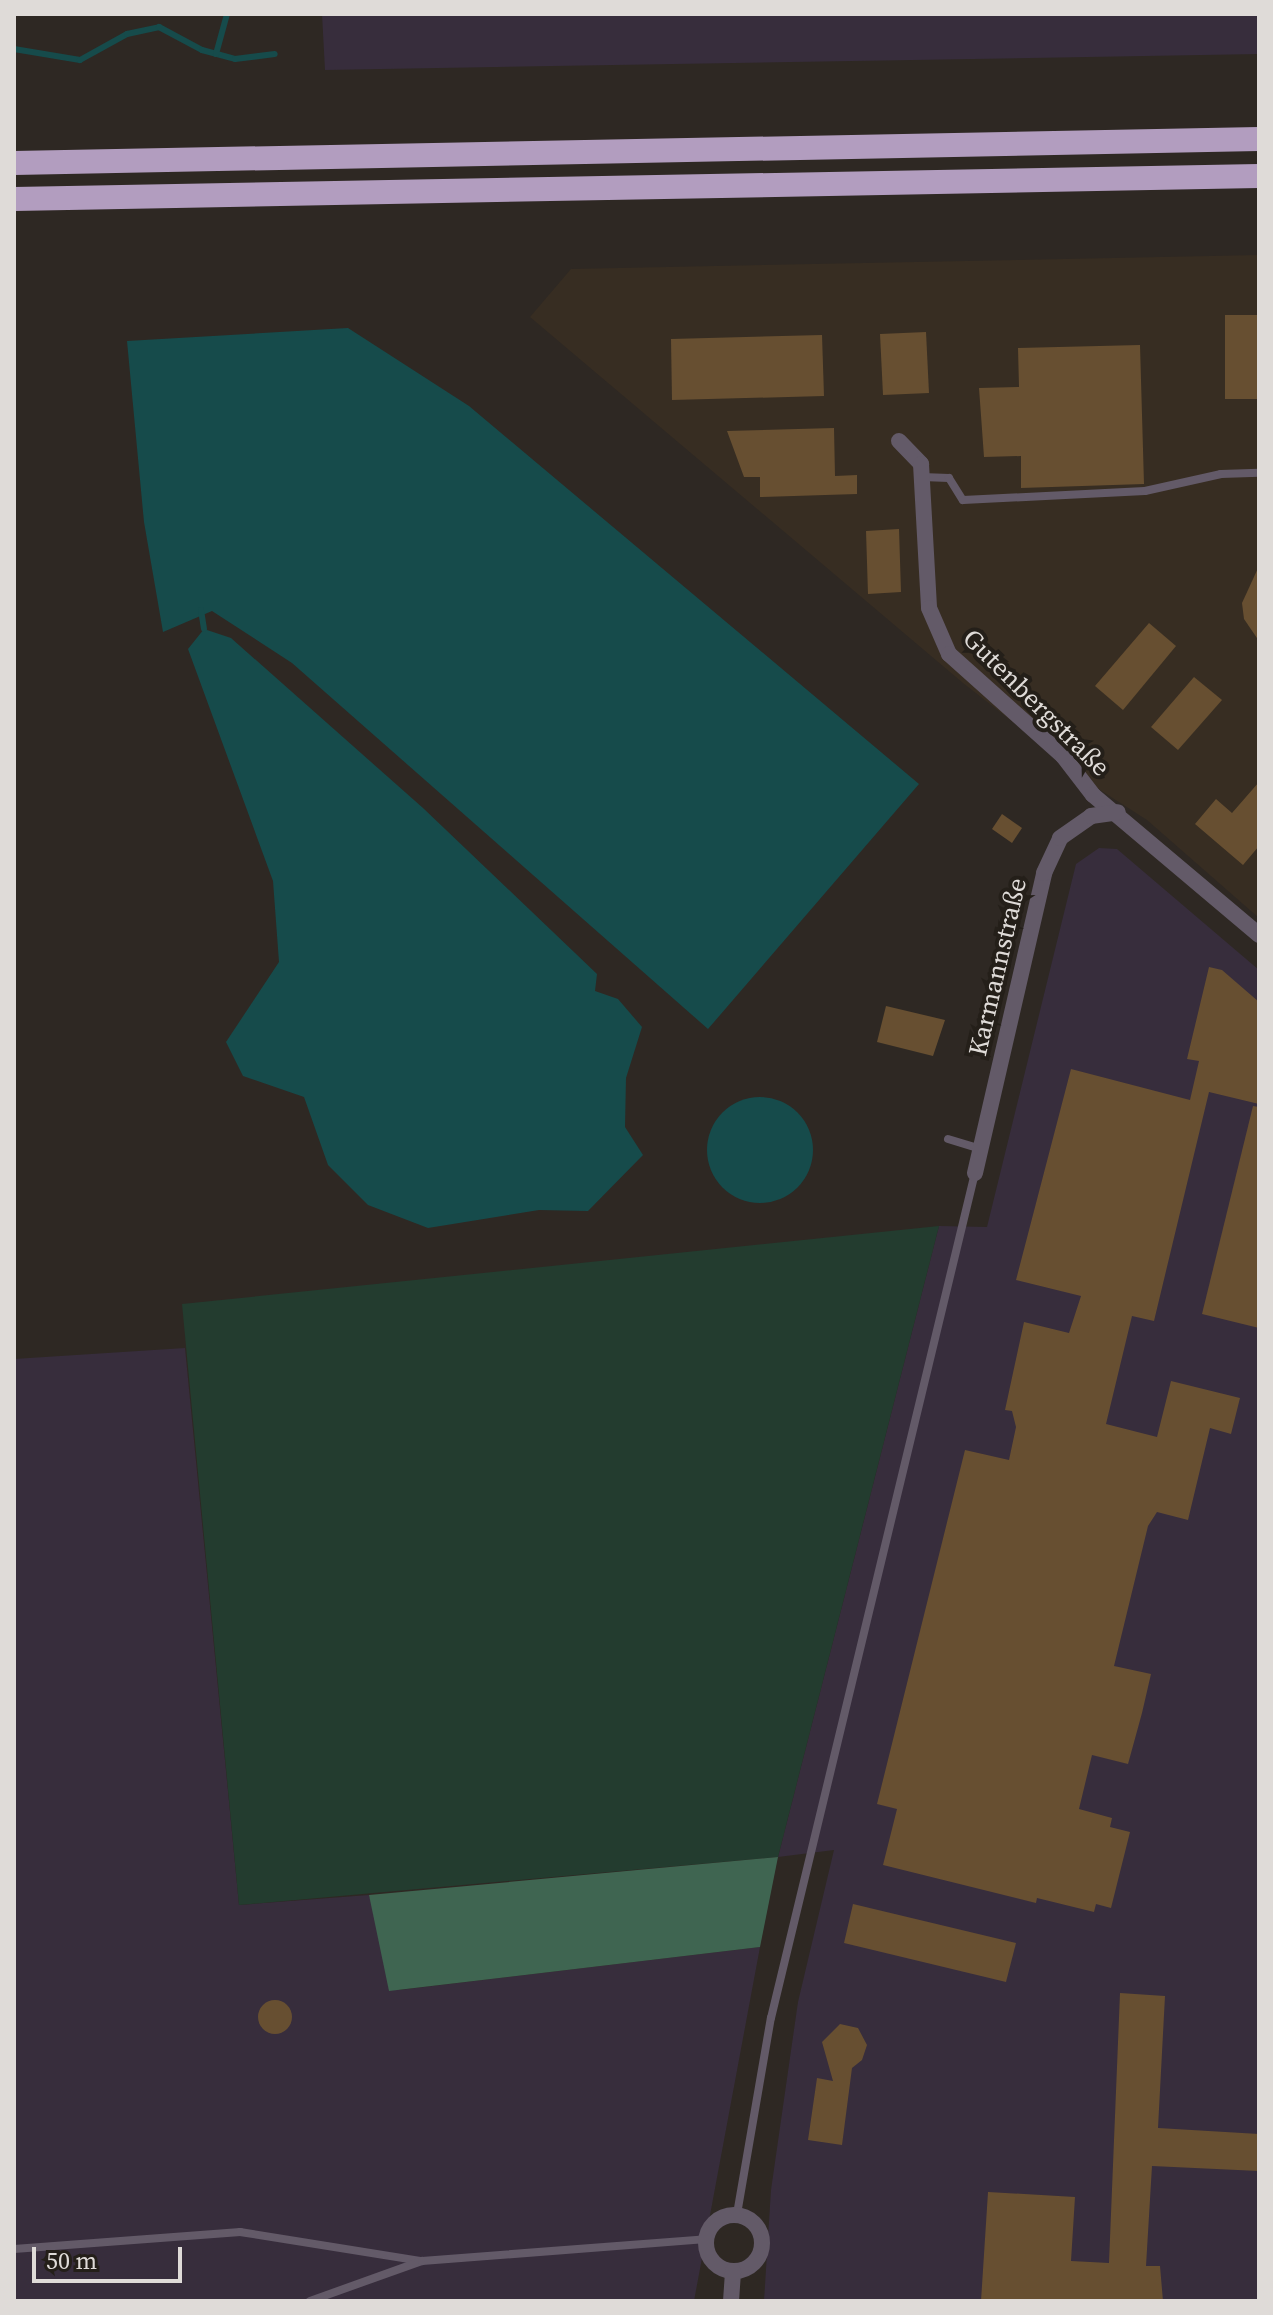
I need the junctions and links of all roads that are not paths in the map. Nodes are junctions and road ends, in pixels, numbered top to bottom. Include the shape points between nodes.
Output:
1 (1259, 139) edge
2 (14, 163) edge
3 (1259, 176) edge
4 (14, 199) edge
5 (899, 441) dead end
6 (1259, 473) edge
7 (921, 477) junction
8 (1118, 812) junction
9 (1259, 935) edge
10 (948, 1139) dead end
11 (980, 1149) junction
12 (975, 1173) joint
13 (737, 2214) junction
14 (706, 2239) junction
15 (14, 2249) edge
16 (422, 2261) junction
17 (733, 2271) junction
18 (310, 2301) edge
19 (731, 2301) edge

1 - 2 highway
3 - 4 highway
5 - 7 street, Gutenbergstraße via 921,464
6 - 7 lane via 1221,474 1145,491 963,500 949,478
7 - 8 street, Gutenbergstraße via 929,608 949,654 1063,756 1093,795
8 - 9 street, Gutenbergstraße
8 - 11 street, Karmannstraße via 1091,816 1060,838 1044,873
10 - 11 lane
11 - 12 street, Karmannstraße
12 - 13 lane via 771,2018
13 - 14 street via 719,2218
13 - 17 street via 759,2230 762,2248 752,2264
14 - 16 lane
14 - 17 street via 710,2259
15 - 16 lane via 240,2232
16 - 18 lane
17 - 19 street

